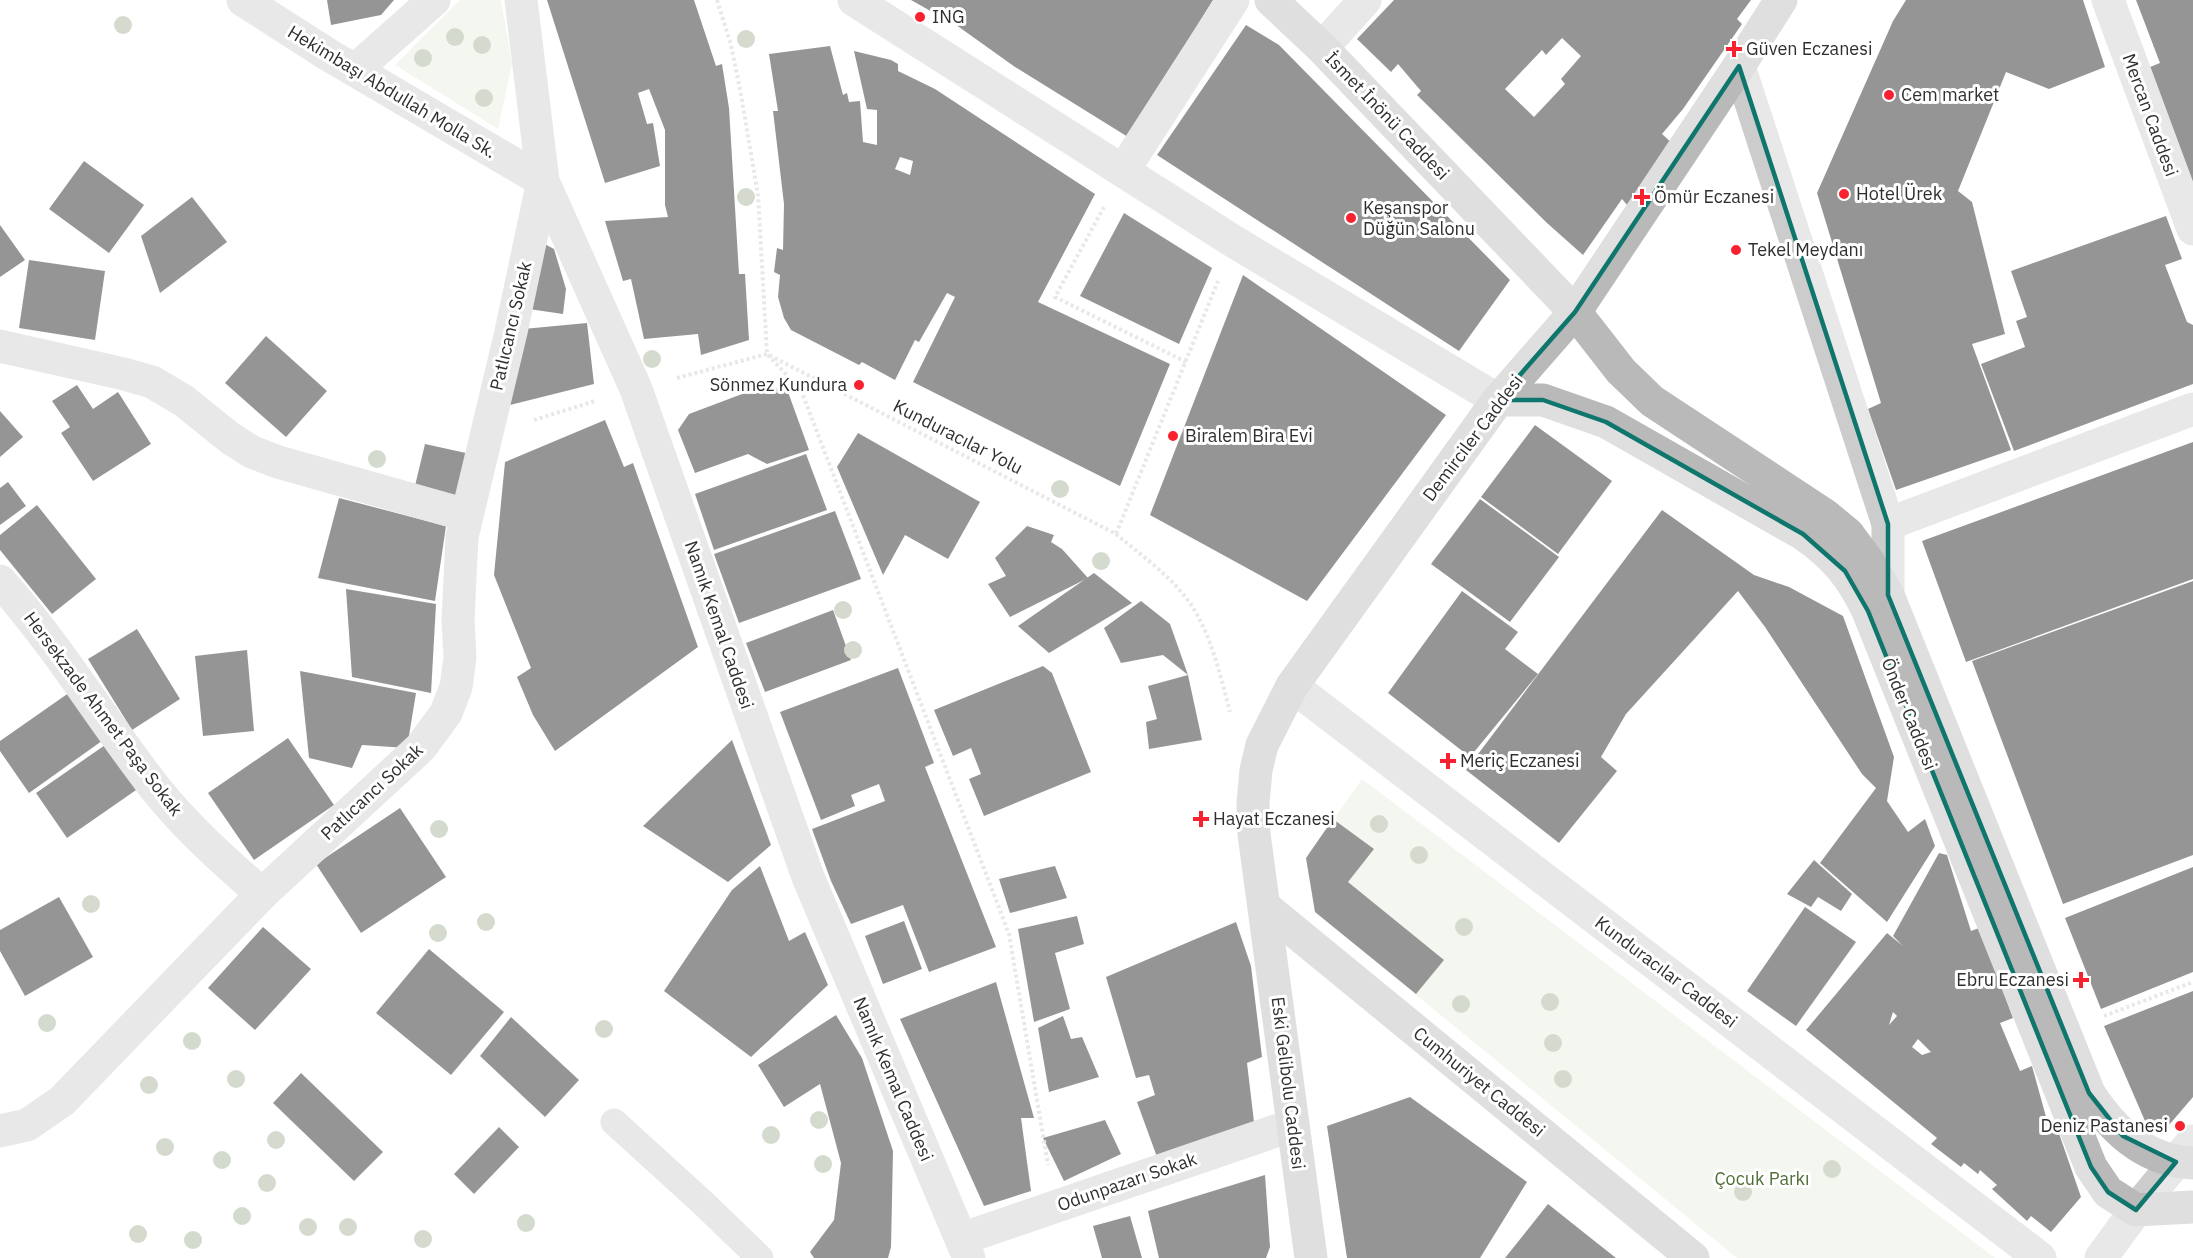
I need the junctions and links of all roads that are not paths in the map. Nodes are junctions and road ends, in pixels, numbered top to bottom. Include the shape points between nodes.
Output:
1 (243, 0) edge
2 (434, 0) edge
3 (521, 0) edge
4 (854, 0) edge
5 (1233, 0) edge
6 (1271, 0) edge
7 (1365, 0) edge
8 (1781, 0) edge
9 (2108, 0) edge
10 (1322, 48) junction
11 (1739, 66) junction
12 (355, 70) junction
13 (1123, 171) junction
14 (543, 181) junction
15 (2193, 229) edge
16 (1575, 312) junction
17 (0, 346) edge
18 (1498, 400) junction
19 (2193, 409) edge
20 (466, 515) junction
21 (1888, 524) junction
22 (0, 581) edge
23 (1888, 595) junction
24 (1292, 686) junction
25 (262, 894) junction
26 (1265, 907) junction
27 (614, 1122) dead end
28 (1293, 1125) junction
29 (0, 1131) edge
30 (2187, 1155) edge
31 (2193, 1207) edge
32 (2136, 1210) junction
33 (959, 1252) edge
34 (760, 1258) edge
35 (1311, 1258) edge
36 (1693, 1258) edge
37 (2040, 1258) edge
38 (2101, 1258) edge

1 - 12 street, Hekimbaşı Abdullah Molla Sk.
2 - 12 street
3 - 14 street, Namık Kemal Caddesi
4 - 13 street
5 - 13 street
6 - 10 main road, İsmet İnönü Caddesi
7 - 10 street
8 - 11 main road, Demirciler Caddesi
9 - 15 street, Mercan Caddesi
10 - 16 main road, İsmet İnönü Caddesi
11 - 16 main road, Demirciler Caddesi
11 - 21 street
12 - 14 street, Hekimbaşı Abdullah Molla Sk.
13 - 18 street
14 - 20 street, Patlıcancı Sokak
14 - 33 street, Namık Kemal Caddesi via 636,388 808,877
16 - 18 main road, Demirciler Caddesi
16 - 23 main road, Önder Caddesi via 1621,371 1652,401 1798,496 1848,534
17 - 20 street via 152,382 252,452
18 - 24 main road, Demirciler Caddesi
18 - 32 main road, Önder Caddesi via 1543,400 1606,422 1803,534 1826,549 1845,571 1868,611 2091,1167 2108,1192
19 - 21 street
20 - 25 street, Patlıcancı Sokak via 460,563 459,658 456,687 446,713 421,747
21 - 23 street
22 - 25 street, Hersekzade Ahmet Paşa Sokak via 61,656 155,787 195,832
23 - 30 main road, Önder Caddesi via 2089,1093 2123,1136 2151,1153
24 - 26 main road, Demirciler Caddesi via 1262,745 1256,770 1254,834
24 - 37 street, Kunduracılar Caddesi
25 - 29 street, Patlıcancı Sokak via 62,1101 27,1125
26 - 28 main road, Eski Gelibolu Caddesi
26 - 36 main road, Cumhuriyet Caddesi
27 - 34 lane
28 - 33 street, Odunpazarı Sokak via 1056,1207
28 - 35 main road, Eski Gelibolu Caddesi
30 - 32 street
31 - 32 main road
32 - 38 street

